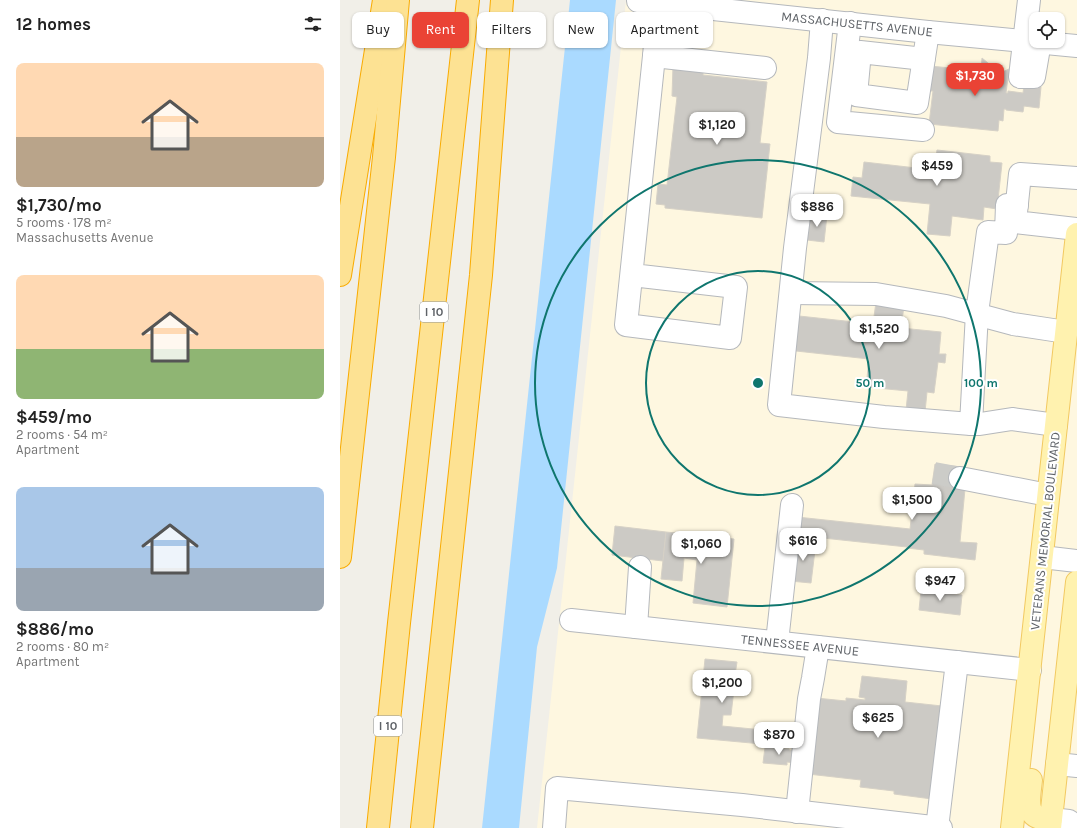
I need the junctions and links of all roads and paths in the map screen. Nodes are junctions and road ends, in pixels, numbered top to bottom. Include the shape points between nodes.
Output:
1 (384, 0) edge
2 (398, 0) edge
3 (468, 0) edge
4 (502, 0) edge
5 (1029, 0) edge
6 (638, 1) edge
7 (660, 1) edge
8 (1030, 12) edge
9 (817, 13) edge
10 (850, 23) junction
11 (928, 32) junction
12 (1029, 42) edge
13 (1065, 45) edge
14 (1077, 46) edge
15 (654, 56) junction
16 (924, 60) dead end
17 (765, 68) dead end
18 (923, 130) dead end
19 (1077, 178) edge
20 (1017, 205) junction
21 (1077, 229) edge
22 (1077, 234) edge
23 (340, 275) edge
24 (632, 275) junction
25 (791, 293) junction
26 (977, 314) junction
27 (1066, 332) junction
28 (971, 424) junction
29 (1056, 425) junction
30 (960, 478) tunnel mouth
31 (1048, 495) junction
32 (792, 506) dead end
33 (340, 557) edge
34 (1042, 557) junction
35 (1077, 561) edge
36 (640, 567) dead end
37 (1077, 582) edge
38 (571, 620) dead end
39 (399, 623) junction
40 (636, 627) junction
41 (777, 642) junction
42 (1033, 642) junction
43 (818, 647) junction
44 (957, 662) junction
45 (1030, 670) junction
46 (1067, 765) edge
47 (797, 812) junction
48 (840, 822) edge
49 (1065, 822) edge
50 (896, 825) edge
51 (371, 828) edge
52 (378, 828) edge
53 (422, 828) edge
54 (554, 828) edge
55 (938, 828) edge
56 (941, 828) edge
57 (1012, 828) edge

1 - 23 highway
2 - 33 highway via 383,164
3 - 39 highway, I 10
4 - 53 highway via 481,275
5 - 8 street
6 - 7 street, MASSACHUSETTS AVENUE
7 - 9 street, MASSACHUSETTS AVENUE
7 - 15 street
9 - 10 street, MASSACHUSETTS AVENUE
9 - 25 street via 819,58
10 - 11 street, MASSACHUSETTS AVENUE
10 - 18 street via 838,122
11 - 12 street, MASSACHUSETTS AVENUE
11 - 16 street
13 - 14 street, MASSACHUSETTS AVENUE
15 - 17 street
15 - 24 street
19 - 20 street via 1020,174
20 - 21 street via 1015,222
20 - 26 street via 1007,205 1006,233 988,232
22 - 27 main road, VETERANS MEMORIAL BOULEVARD
24 - 24 street via 626,325 730,338 736,286
25 - 26 street via 876,294
25 - 28 street via 779,405
26 - 27 street via 1013,324
26 - 28 street
27 - 29 main road, VETERANS MEMORIAL BOULEVARD
28 - 29 street via 1012,419
29 - 31 main road, VETERANS MEMORIAL BOULEVARD
30 - 31 street
31 - 34 main road, VETERANS MEMORIAL BOULEVARD
32 - 41 street
34 - 35 street
34 - 42 main road, VETERANS MEMORIAL BOULEVARD
36 - 40 street
37 - 46 main road
38 - 40 street, TENNESSEE AVENUE
39 - 51 highway
39 - 52 highway, I 10
40 - 41 street, TENNESSEE AVENUE
41 - 43 street, TENNESSEE AVENUE
42 - 45 main road, VETERANS MEMORIAL BOULEVARD
42 - 49 main road via 1041,652 1044,667 1028,805 1031,813 1037,818
43 - 44 street, TENNESSEE AVENUE
43 - 47 street via 809,699
44 - 45 street, TENNESSEE AVENUE
44 - 55 street
45 - 57 main road, VETERANS MEMORIAL BOULEVARD
46 - 49 main road
47 - 48 street
47 - 54 street via 557,788
48 - 50 street
50 - 55 street
55 - 56 street

